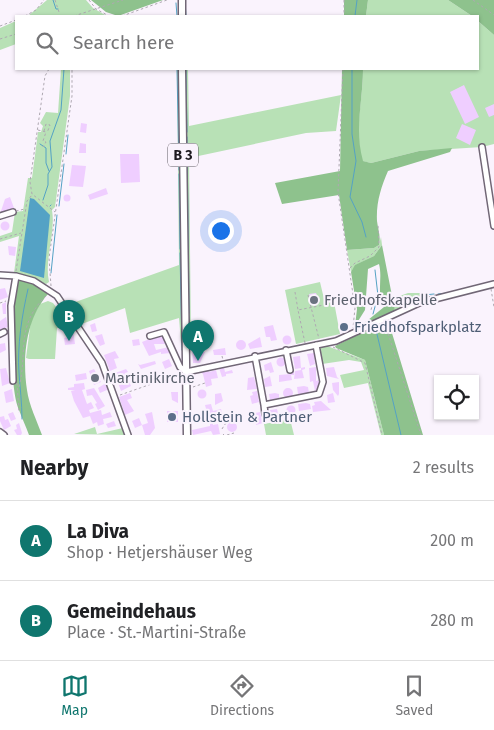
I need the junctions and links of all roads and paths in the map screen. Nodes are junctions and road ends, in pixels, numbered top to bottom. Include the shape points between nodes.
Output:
1 (44, 0) edge
2 (55, 0) edge
3 (89, 0) edge
4 (123, 0) edge
5 (167, 0) edge
6 (182, 0) edge
7 (344, 0) edge
8 (473, 0) edge
9 (96, 9) junction
10 (59, 10) dead end
11 (27, 15) edge
12 (77, 15) edge
13 (107, 15) edge
14 (125, 15) edge
15 (182, 15) edge
16 (344, 15) edge
17 (494, 15) edge
18 (15, 20) edge
19 (0, 26) edge
20 (15, 34) edge
21 (0, 39) edge
22 (48, 70) edge
23 (72, 70) edge
24 (182, 70) edge
25 (343, 70) edge
26 (37, 130) junction
27 (43, 147) dead end
28 (482, 147) dead end
29 (32, 194) junction
30 (26, 208) junction
31 (13, 212) joint
32 (56, 212) junction
33 (0, 216) edge
34 (378, 225) dead end
35 (494, 226) edge
36 (22, 232) junction
37 (0, 239) edge
38 (349, 269) junction
39 (0, 275) edge
40 (16, 276) junction
41 (492, 285) edge
42 (51, 291) junction
43 (295, 292) dead end
44 (308, 295) dead end
45 (4, 298) dead end
46 (12, 298) junction
47 (371, 298) dead end
48 (5, 301) junction
49 (0, 303) edge
50 (324, 305) dead end
51 (494, 307) edge
52 (312, 308) junction
53 (298, 310) junction
54 (371, 310) dead end
55 (385, 323) dead end
56 (352, 331) dead end
57 (150, 336) dead end
58 (328, 343) junction
59 (318, 345) junction
60 (306, 347) junction
61 (286, 350) junction
62 (255, 356) junction
63 (290, 370) dead end
64 (186, 372) junction
65 (13, 380) dead end
66 (205, 383) dead end
67 (190, 387) dead end
68 (115, 398) junction
69 (264, 405) junction
70 (19, 413) dead end
71 (190, 413) dead end
72 (265, 414) dead end
73 (208, 415) dead end
74 (231, 422) dead end
75 (222, 429) dead end
76 (0, 432) edge
77 (234, 433) dead end
78 (4, 435) edge
79 (128, 435) edge
80 (187, 435) edge
81 (227, 435) edge
82 (382, 435) edge
83 (421, 435) edge

1 - 11 path
2 - 10 path
3 - 9 path
4 - 9 path
5 - 14 path
6 - 15 main road
7 - 16 path
8 - 17 path
9 - 12 path
9 - 13 path
18 - 19 path
20 - 21 path
22 - 26 path
23 - 32 path via 72,96
24 - 64 main road, B 3
25 - 38 path via 338,192
26 - 27 path via 45,132
26 - 29 path via 30,177
28 - 35 street
29 - 30 path
29 - 32 path
30 - 31 path
30 - 36 path
31 - 33 street
32 - 42 path via 49,258
34 - 38 path via 379,247
36 - 37 path
36 - 40 path
38 - 56 path via 355,308
39 - 40 street
40 - 42 street
40 - 46 street
41 - 51 path
41 - 58 street via 419,304
42 - 68 street via 102,363
42 - 70 path via 29,316 22,353
43 - 53 path
44 - 52 path
45 - 48 path
46 - 48 path
46 - 65 street
47 - 54 path
48 - 49 path
50 - 52 path
52 - 53 path
52 - 59 path
53 - 60 path
55 - 83 path
57 - 64 street via 164,332 180,367
58 - 59 street
58 - 82 path via 365,363
59 - 60 street
59 - 69 street via 323,382 321,391 311,397
60 - 61 street
61 - 62 street
61 - 63 street
62 - 64 street
62 - 69 street
64 - 68 path
64 - 80 main road, B 3
66 - 67 path
68 - 79 street
69 - 72 street
71 - 73 path via 202,417
74 - 75 path
76 - 78 street
77 - 81 path

